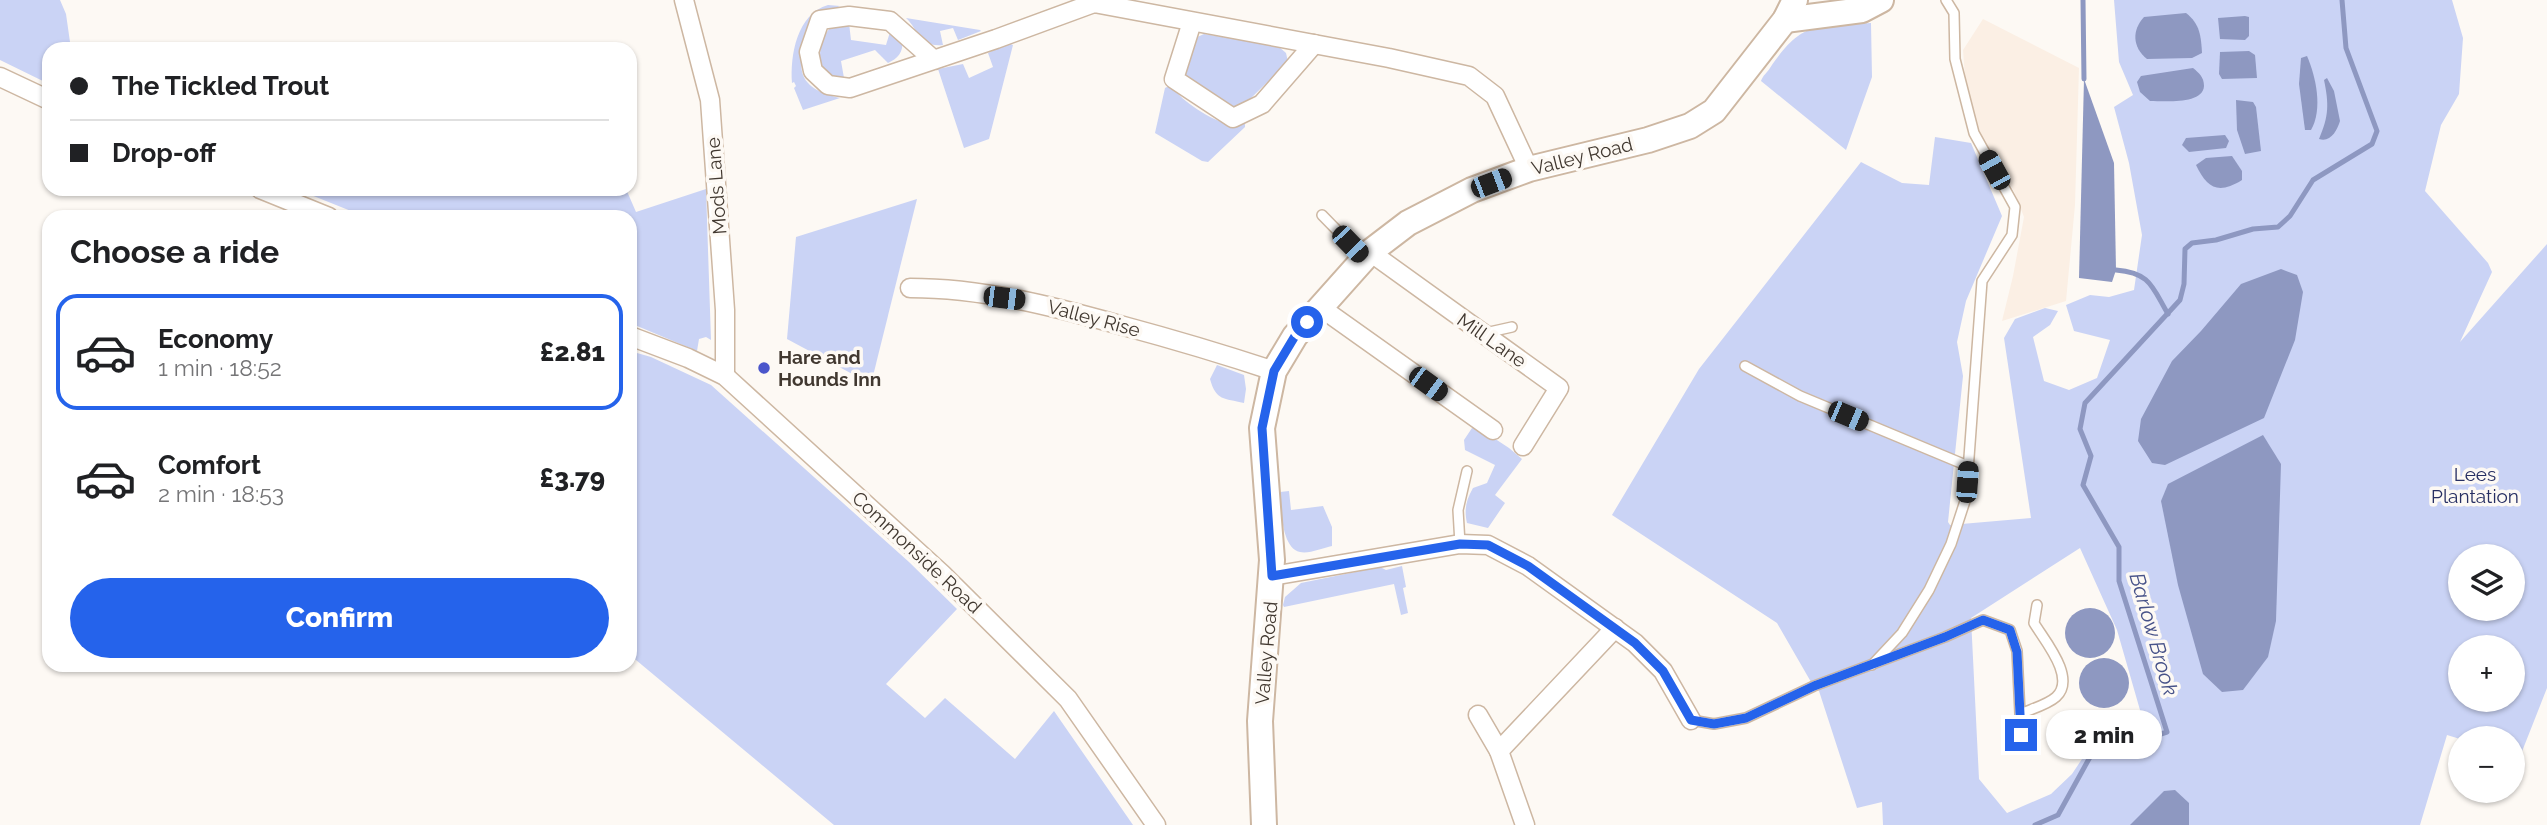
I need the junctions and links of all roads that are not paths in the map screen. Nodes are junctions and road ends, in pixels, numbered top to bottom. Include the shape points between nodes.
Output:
1 (684, 0) edge
2 (1881, 0) edge
3 (1946, 0) edge
4 (1790, 10) edge
5 (1192, 22) junction
6 (1314, 44) junction
7 (934, 60) junction
8 (0, 77) edge
9 (42, 97) edge
10 (1529, 169) junction
11 (277, 196) edge
12 (312, 210) edge
13 (1322, 215) dead end
14 (1367, 255) junction
15 (910, 288) dead end
16 (1320, 307) junction
17 (1511, 327) dead end
18 (1483, 334) junction
19 (637, 339) edge
20 (1745, 366) dead end
21 (1274, 371) junction
22 (726, 376) junction
23 (1493, 430) dead end
24 (1522, 446) dead end
25 (1968, 466) junction
26 (1467, 471) dead end
27 (1460, 544) junction
28 (1272, 576) junction
29 (2036, 605) dead end
30 (1615, 628) junction
31 (1872, 665) junction
32 (2020, 714) junction
33 (1478, 715) dead end
34 (1691, 720) joint
35 (2021, 735) dead end
36 (1499, 751) junction
37 (1156, 825) edge
38 (1264, 825) edge
39 (1525, 825) edge

1 - 22 street, Mods Lane via 710,100
2 - 4 main road via 1862,10
3 - 25 lane via 1954,13 1955,59 1974,133 2015,207 2012,235 1982,281
4 - 10 main road, Valley Road via 1714,111 1690,126
5 - 6 street
5 - 6 street via 1174,79 1233,118 1262,104
5 - 7 street via 1094,2
6 - 10 street via 1469,76 1495,96
7 - 7 street via 890,21 849,16 820,20 809,52 813,71 828,85 845,88
8 - 9 street
10 - 14 main road, Valley Road via 1472,190 1408,223
11 - 12 street
13 - 14 lane
14 - 16 main road, Valley Road
14 - 18 street, Mill Lane
15 - 21 street, Valley Rise via 1063,308
16 - 21 main road, Valley Road
16 - 23 street
17 - 18 lane
18 - 24 street, Mill Lane via 1559,388
19 - 22 street, Commonside Road
20 - 25 lane via 1800,396
21 - 28 main road, Valley Road via 1262,428
22 - 37 street, Commonside Road via 942,574 1068,699
25 - 31 lane via 1962,509 1930,590 1902,633
26 - 27 lane via 1458,510
27 - 28 street
27 - 30 street via 1488,545 1528,566
28 - 38 main road, Valley Road via 1260,721
29 - 32 lane via 2034,623 2061,665 2062,685 2056,697
30 - 34 street via 1663,671
30 - 36 street
31 - 32 lane via 1983,620 2010,630 2017,652
31 - 34 lane via 1746,718 1714,724
32 - 35 lane
33 - 36 street
36 - 39 street

